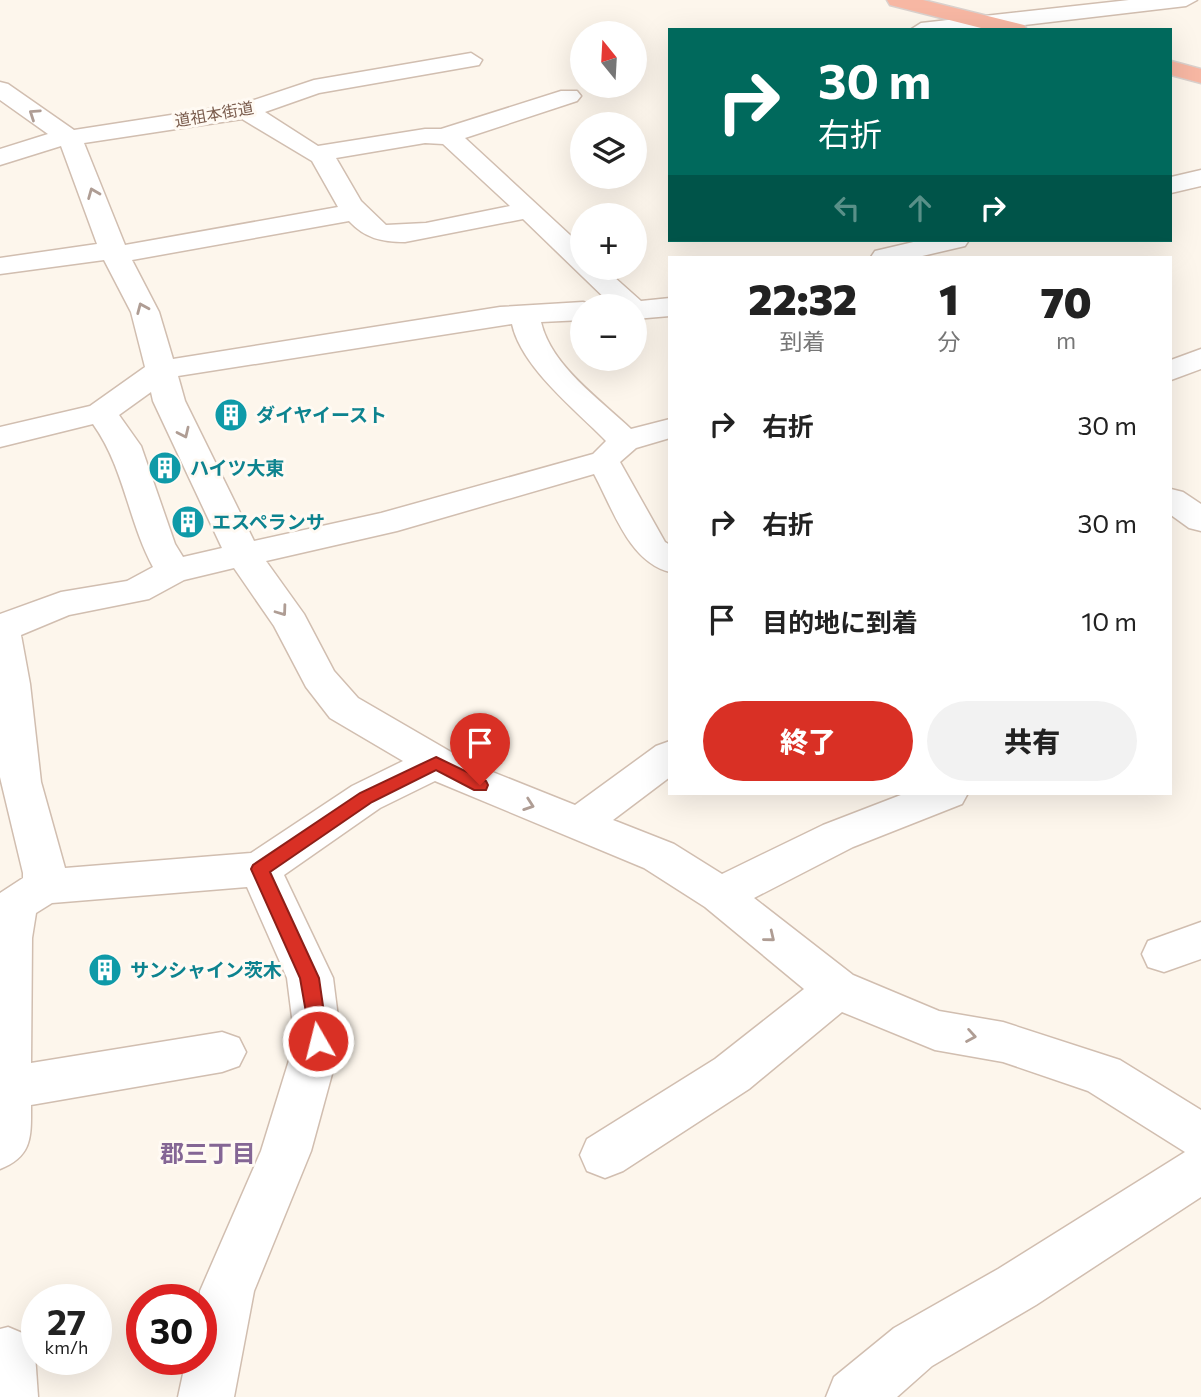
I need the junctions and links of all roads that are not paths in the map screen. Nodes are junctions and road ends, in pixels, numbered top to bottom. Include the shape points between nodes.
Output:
1 (898, 0) edge
2 (1178, 0) edge
3 (1186, 0) edge
4 (1201, 13) edge
5 (982, 21) junction
6 (935, 28) edge
7 (1008, 28) edge
8 (471, 60) dead end
9 (1172, 68) edge
10 (1201, 76) edge
11 (0, 89) edge
12 (569, 96) dead end
13 (247, 111) junction
14 (445, 136) junction
15 (68, 137) junction
16 (321, 154) junction
17 (0, 157) edge
18 (1201, 178) edge
19 (1172, 185) edge
20 (529, 210) junction
21 (355, 212) junction
22 (946, 242) edge
23 (570, 250) edge
24 (114, 252) junction
25 (889, 256) edge
26 (0, 266) edge
27 (601, 280) edge
28 (616, 294) edge
29 (668, 307) edge
30 (647, 309) edge
31 (570, 312) edge
32 (524, 313) junction
33 (160, 370) junction
34 (101, 413) junction
35 (668, 429) edge
36 (0, 437) edge
37 (614, 451) junction
38 (1172, 500) edge
39 (1201, 520) edge
40 (1201, 527) edge
41 (1172, 535) edge
42 (243, 555) junction
43 (668, 560) edge
44 (173, 571) junction
45 (1, 629) edge
46 (668, 757) edge
47 (436, 763) junction
48 (943, 795) edge
49 (580, 823) junction
50 (260, 869) junction
51 (720, 895) junction
52 (20, 900) edge
53 (837, 989) junction
54 (222, 1052) dead end
55 (7, 1088) junction
56 (1201, 1136) edge
57 (0, 1146) edge
58 (605, 1155) dead end
59 (1201, 1169) edge
60 (0, 1356) edge
61 (10, 1397) edge
62 (206, 1397) edge
63 (854, 1397) edge

1 - 5 highway
2 - 3 street
2 - 4 street
2 - 5 street
5 - 6 street
5 - 7 highway
8 - 13 street, 道祖本街道 via 314,87
9 - 10 highway
15 -> 11 street
12 - 14 street
13 - 15 street, 道祖本街道
13 - 16 street via 314,154
14 - 16 street
14 - 20 street
15 - 17 street, 道祖本街道
24 -> 15 street
16 - 21 street
18 - 19 street
20 - 21 street via 395,235 379,233
20 - 23 street
21 - 24 street
22 - 25 street
24 - 26 street
33 -> 24 street via 145,312
27 - 28 street
29 - 30 street
31 - 32 street
32 - 33 street
32 - 37 street via 551,370
33 - 34 street
33 -> 42 street via 169,401
34 - 36 street
34 - 44 street via 125,446
35 - 37 street
37 - 42 street via 385,523
37 - 43 street via 652,550
38 - 39 street
40 - 41 street
42 - 44 street
42 -> 47 street via 291,623 319,678 344,708
44 - 45 street via 136,591 61,604
45 - 52 street via 13,685 21,783 47,864
46 - 49 street
47 -> 49 street via 504,796
47 - 50 street via 366,797
48 - 51 street via 838,836
49 - 51 street via 659,856
50 - 52 street
50 - 62 street via 310,978 318,1041 286,1151 227,1291
51 -> 53 street
52 - 55 street via 10,938
53 -> 56 street via 935,1030 1003,1042 1103,1074
53 - 58 street via 732,1074
54 - 55 street
55 - 57 street via 6,1138
59 - 63 street via 1017,1287 913,1347
60 - 61 street via 8,1354

